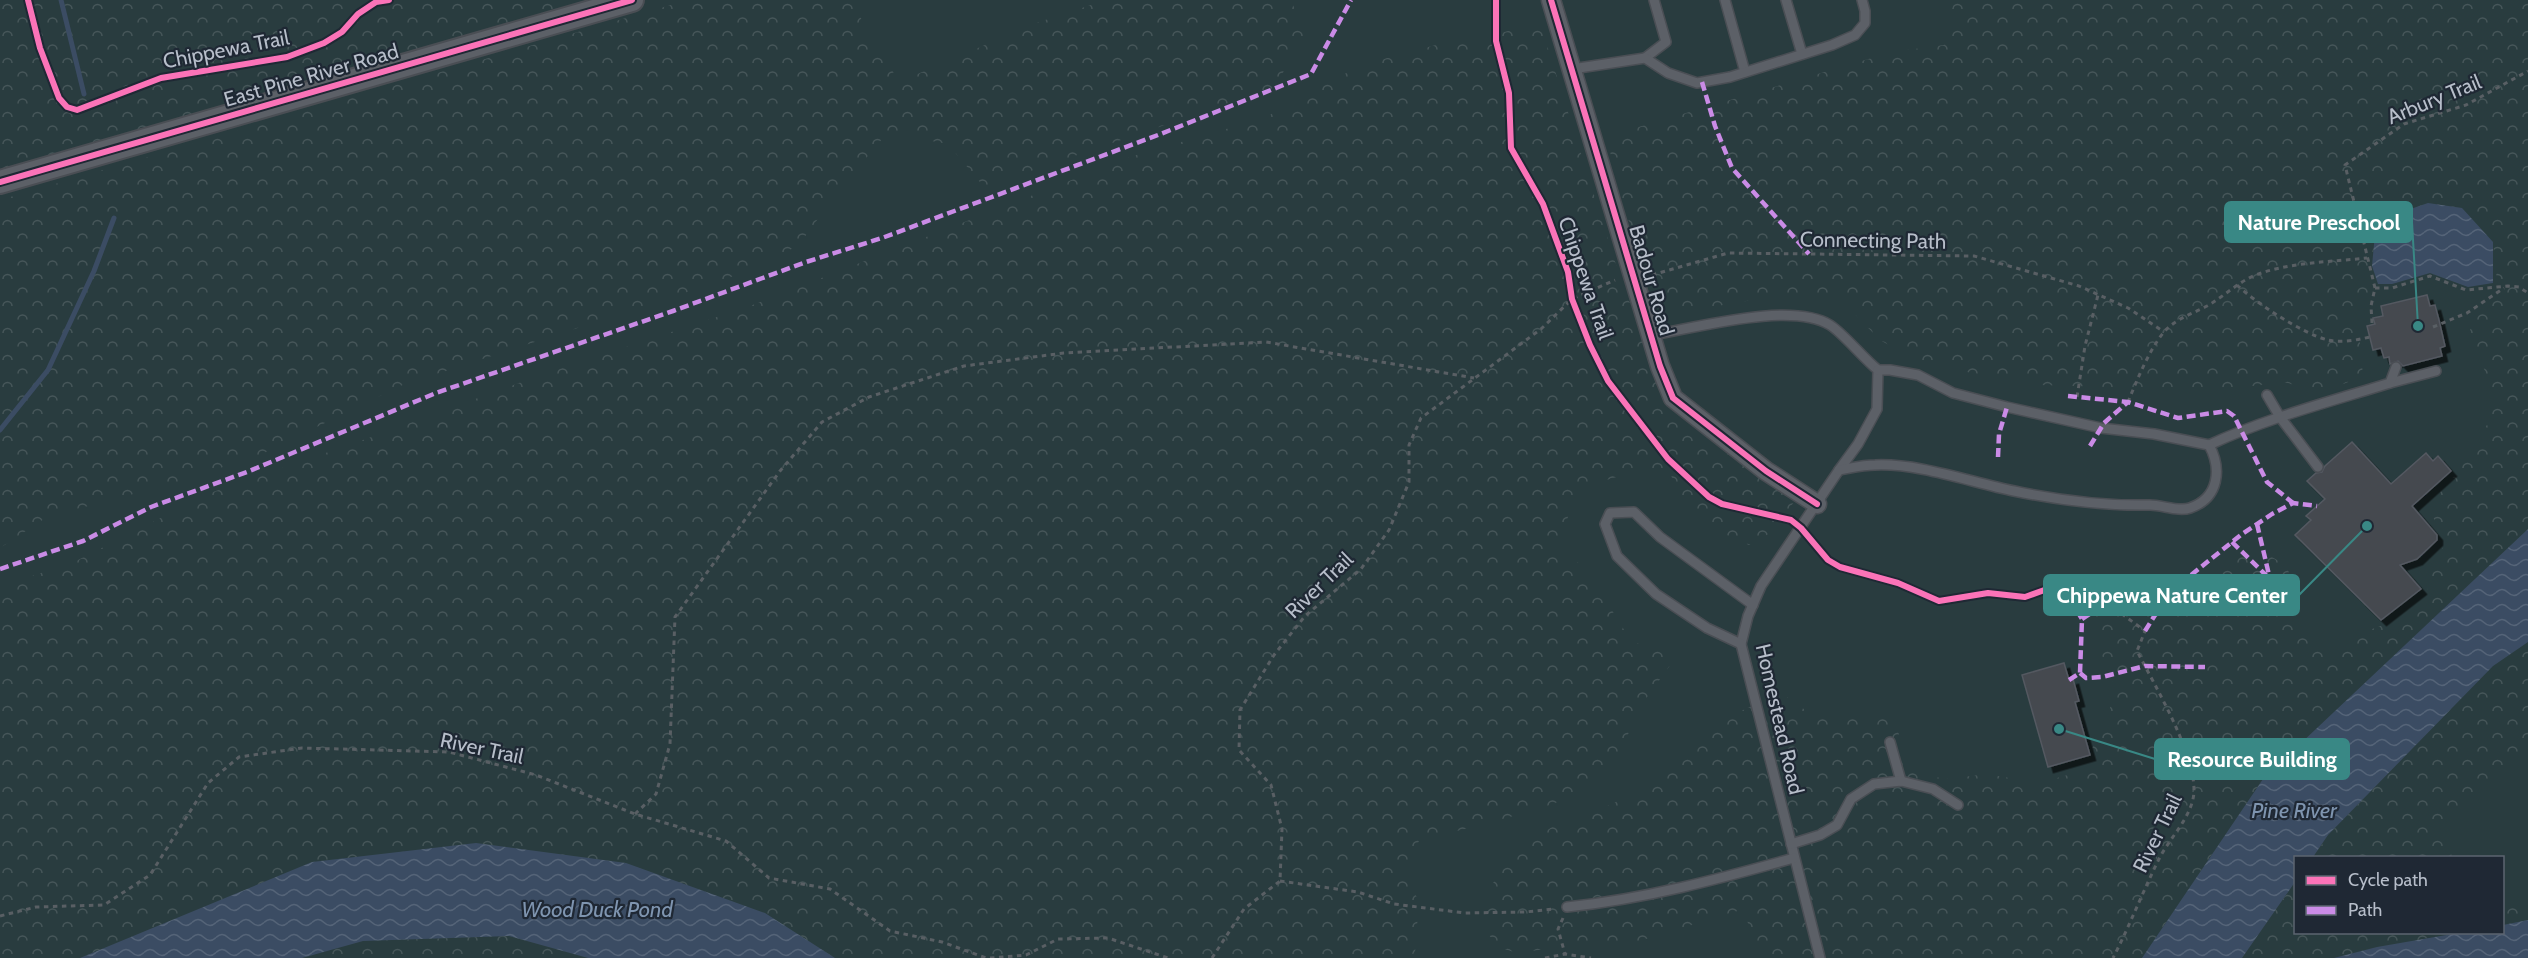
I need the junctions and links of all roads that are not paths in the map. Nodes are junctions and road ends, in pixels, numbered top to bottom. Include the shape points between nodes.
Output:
1 (632, 0) edge
2 (1551, 0) edge
3 (1654, 0) edge
4 (1725, 0) edge
5 (1786, 0) edge
6 (1862, 0) edge
7 (1802, 54) junction
8 (1645, 58) junction
9 (1572, 69) junction
10 (1745, 72) junction
11 (0, 182) edge
12 (1652, 335) junction
13 (2396, 367) dead end
14 (1878, 370) junction
15 (2436, 371) dead end
16 (2390, 383) junction
17 (2267, 395) dead end
18 (2280, 417) junction
19 (2209, 445) junction
20 (2318, 467) dead end
21 (1839, 470) junction
22 (1816, 504) junction
23 (1753, 605) junction
24 (1741, 644) junction
25 (1890, 742) dead end
26 (1901, 781) junction
27 (1958, 805) dead end
28 (1791, 844) junction
29 (1794, 858) junction
30 (1567, 907) road end
31 (1820, 958) edge

1 - 11 street, East Pine River Road
2 - 9 street, Badour Road
3 - 8 lane via 1666,42
4 - 10 lane
5 - 7 lane
6 - 7 lane via 1865,22 1855,35
7 - 10 lane
8 - 9 lane
8 - 10 lane via 1668,73 1697,82
9 - 12 street, Badour Road
12 - 14 lane via 1724,321 1797,315 1830,325
12 - 22 street, Badour Road via 1673,399
13 - 16 lane
14 - 19 lane via 1918,375 1953,393 2018,410
14 - 21 lane, Homestead Road via 1877,409
15 - 16 lane
16 - 18 lane
17 - 18 lane
18 - 19 lane
18 - 20 lane
19 - 21 lane via 2218,471 2213,488 2205,501 2187,510 2153,505 2118,506 2016,492 1905,467 1875,465
21 - 22 lane, Homestead Road
22 - 23 lane, Homestead Road via 1761,586
23 - 24 lane, Homestead Road
23 - 24 lane via 1660,537 1634,512 1610,513 1605,524 1617,556 1656,594 1707,628
24 - 28 lane, Homestead Road
25 - 26 lane
26 - 27 lane via 1933,789
26 - 28 lane via 1874,784 1851,799 1838,825
28 - 29 lane, Homestead Road
29 - 30 lane via 1618,902
29 - 31 lane, Homestead Road

